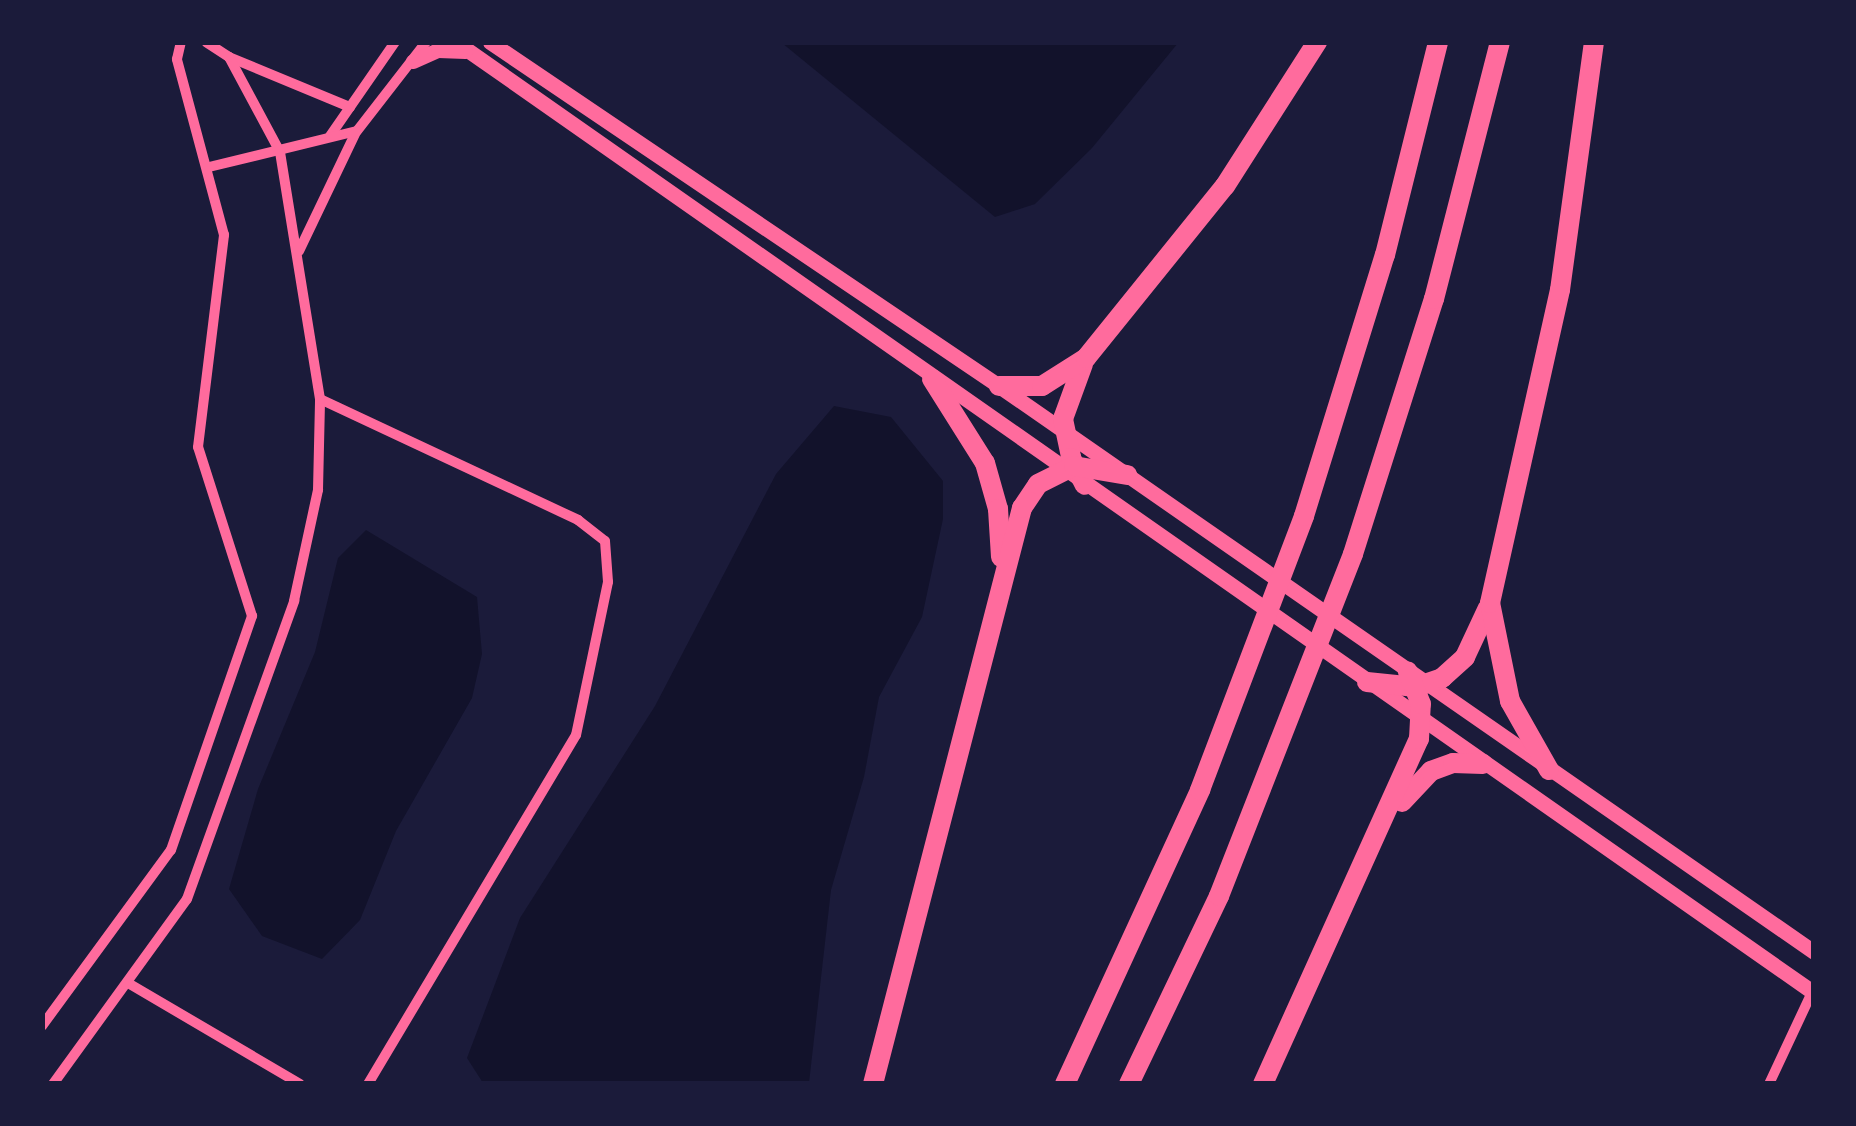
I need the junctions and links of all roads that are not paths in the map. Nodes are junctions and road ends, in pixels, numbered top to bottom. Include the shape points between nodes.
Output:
1 (181, 42) edge
2 (206, 42) edge
3 (395, 42) edge
4 (426, 42) edge
5 (490, 42) edge
6 (1316, 42) edge
7 (1438, 42) edge
8 (1500, 42) edge
9 (1594, 42) edge
10 (463, 47) edge
11 (229, 56) junction
12 (413, 61) junction
13 (350, 108) junction
14 (357, 131) junction
15 (330, 136) junction
16 (280, 152) junction
17 (209, 167) junction
18 (297, 257) junction
19 (1086, 358) junction
20 (932, 378) junction
21 (999, 386) junction
22 (320, 399) junction
23 (1064, 431) junction
24 (1068, 468) junction
25 (1127, 475) junction
26 (1085, 485) joint
27 (1001, 569) junction
28 (1490, 602) junction
29 (1417, 681) junction
30 (1367, 682) junction
31 (1422, 721) junction
32 (1483, 764) junction
33 (1550, 770) junction
34 (1386, 824) junction
35 (1814, 952) edge
36 (128, 983) junction
37 (1813, 992) edge
38 (42, 1026) edge
39 (53, 1084) edge
40 (300, 1084) edge
41 (368, 1084) edge
42 (873, 1084) edge
43 (1065, 1084) edge
44 (1129, 1084) edge
45 (1263, 1084) edge
46 (1769, 1084) edge

1 - 17 street via 177,58
2 - 11 street
3 - 13 street
4 - 12 street
5 - 21 main road
6 - 19 highway via 1226,186
7 - 43 highway via 1385,255 1304,516 1144,920
8 - 44 highway via 1434,299 1353,554 1218,896
9 - 28 highway via 1560,290
10 - 12 main road
10 - 20 main road
11 - 13 street
11 - 16 street
12 - 14 street
13 - 15 street
14 - 15 street
14 - 18 street via 307,223
15 - 16 street
16 - 17 street
16 - 18 street
17 - 38 street via 224,235 198,447 252,616 171,850
18 - 22 street
19 - 21 highway via 1042,386
19 - 23 highway via 1066,400
20 - 24 main road
20 - 27 highway via 974,438 994,485
21 - 23 main road
22 - 36 street via 318,490 294,601 187,899
22 - 41 street via 578,520 605,541 608,582 576,735
23 - 24 highway
23 - 25 main road
24 - 25 highway
24 - 26 highway
24 - 27 highway via 1029,496
25 - 29 main road
26 - 30 main road
27 - 42 highway
28 - 29 highway via 1465,657
28 - 33 highway via 1510,700
29 - 30 highway
29 - 31 highway
29 - 33 main road
30 - 31 main road
31 - 32 main road
31 - 34 highway
32 - 34 highway via 1430,771
32 - 37 main road
33 - 35 main road
34 - 45 highway
36 - 39 street
36 - 40 street
37 - 46 street

